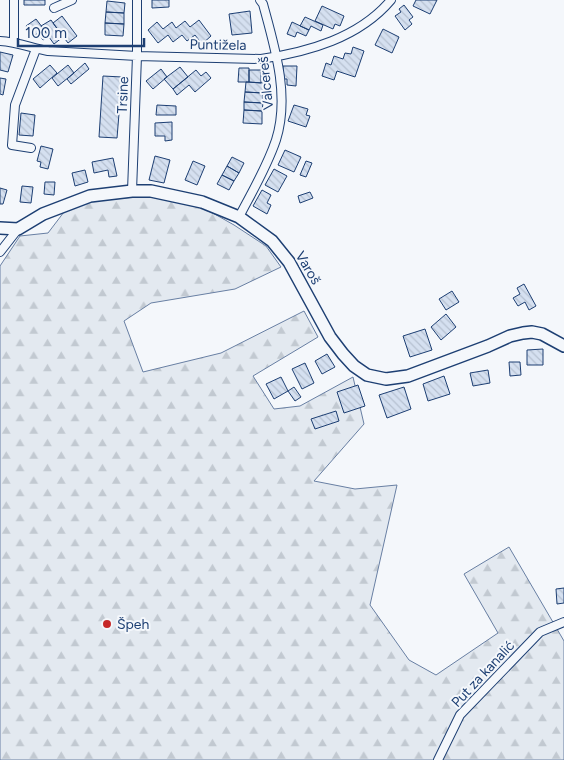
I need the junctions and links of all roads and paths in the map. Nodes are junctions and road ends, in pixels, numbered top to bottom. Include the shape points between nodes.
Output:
1 (14, 0) edge
2 (72, 0) edge
3 (136, 0) edge
4 (260, 0) edge
5 (391, 0) edge
6 (54, 8) dead end
7 (0, 41) edge
8 (14, 42) junction
9 (36, 49) junction
10 (137, 56) junction
11 (277, 56) junction
12 (31, 148) dead end
13 (132, 191) junction
14 (239, 217) junction
15 (0, 228) edge
16 (18, 229) junction
17 (0, 252) edge
18 (564, 346) edge
19 (564, 622) edge
20 (438, 760) edge

1 - 8 street
2 - 6 street
3 - 10 street, Trsine
4 - 11 street, Valcereš
5 - 11 street, Puntižela via 356,29 320,46
7 - 8 street, Puntižela
8 - 9 street, Puntižela
9 - 10 street, Puntižela
9 - 12 street via 15,105 12,145
10 - 11 street, Puntižela
10 - 13 street, Trsine
11 - 14 street, Valcereš via 282,116 268,160
13 - 14 main road, Varoš via 152,191 202,202
13 - 16 main road, Varoš via 90,196 43,214
14 - 18 main road, Varoš via 272,241 289,262 330,337 354,366 367,376 386,379 408,376 522,332 542,334
15 - 16 main road
16 - 17 street
19 - 20 street, Put za kanalić via 540,632 460,716

